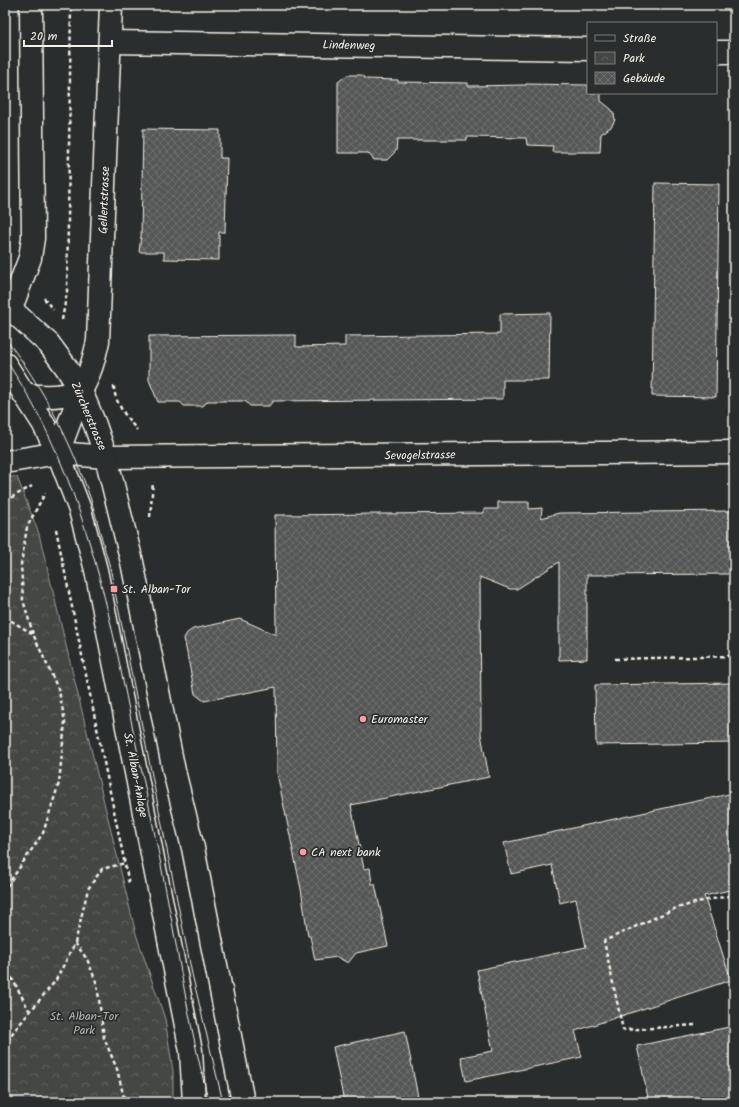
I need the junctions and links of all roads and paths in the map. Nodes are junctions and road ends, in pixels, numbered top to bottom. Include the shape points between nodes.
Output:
1 (32, 5) edge
2 (71, 5) edge
3 (111, 5) edge
4 (110, 42) junction
5 (587, 50) edge
6 (717, 52) edge
7 (734, 52) edge
8 (7, 312) edge
9 (62, 322) dead end
10 (5, 364) edge
11 (114, 385) dead end
12 (81, 391) junction
13 (24, 394) junction
14 (141, 434) dead end
15 (734, 452) edge
16 (58, 453) junction
17 (106, 458) junction
18 (5, 462) edge
19 (38, 482) dead end
20 (47, 489) dead end
21 (5, 501) edge
22 (5, 617) edge
23 (33, 634) junction
24 (734, 656) edge
25 (615, 659) dead end
26 (124, 863) dead end
27 (5, 889) edge
28 (734, 895) edge
29 (75, 943) junction
30 (5, 965) edge
31 (734, 968) edge
32 (730, 976) dead end
33 (30, 1012) junction
34 (694, 1025) dead end
35 (5, 1047) edge
36 (125, 1102) edge
37 (194, 1102) edge
38 (243, 1102) edge

1 - 8 street via 33,238 30,258
2 - 9 path via 67,292
3 - 4 street, Gellertstrasse
4 - 5 street, Lindenweg
4 - 12 street, Gellertstrasse via 98,341 88,378
6 - 7 street
8 - 12 street, Zürcherstrasse via 49,344
10 - 13 street
11 - 14 path via 114,392 122,410
12 - 13 street via 56,397
12 - 16 street, Gellertstrasse
12 - 17 street, Zürcherstrasse
13 - 16 street
15 - 17 street, Sevogelstrasse
16 - 17 street, Sevogelstrasse
16 - 18 street, Sevogelstrasse
16 - 37 street, St. Alban-Anlage via 80,510 96,570 191,1051
17 - 38 street via 132,562
19 - 21 path
20 - 23 path via 27,527 21,564 23,600
22 - 23 path
23 - 27 path via 59,691 65,722 59,783 43,833
24 - 25 path
26 - 29 path via 102,870 88,889
28 - 34 path via 674,909 604,941 623,1030
29 - 33 path via 56,980
29 - 36 path via 87,959 97,984 104,1038 117,1069
30 - 33 path
31 - 32 path
33 - 35 path via 10,1036

